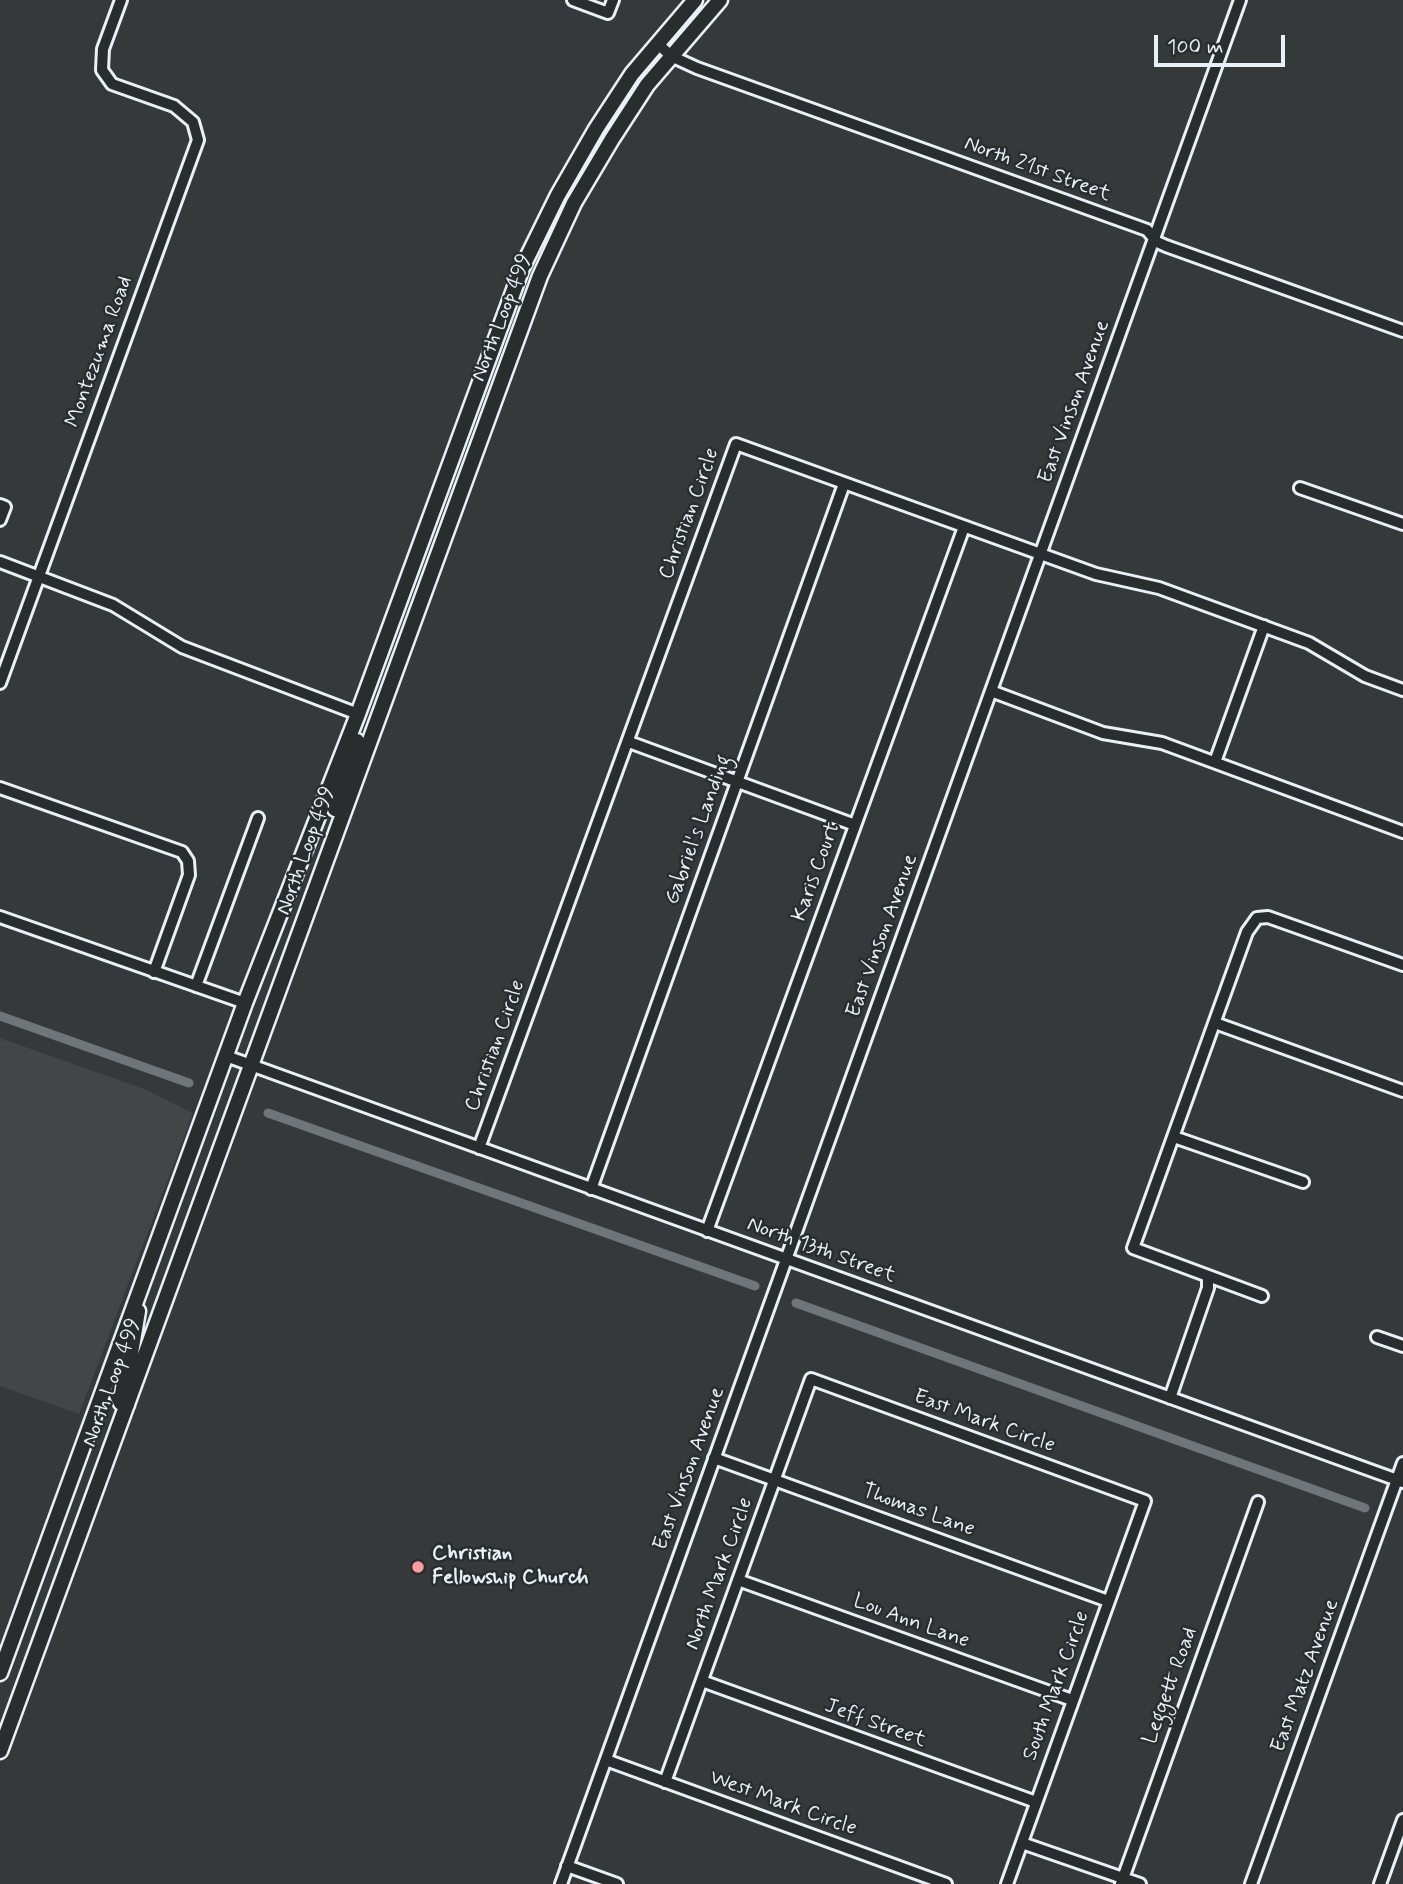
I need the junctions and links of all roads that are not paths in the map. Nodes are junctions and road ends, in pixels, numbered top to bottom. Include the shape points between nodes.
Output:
1 (121, 0) edge
2 (573, 0) edge
3 (613, 0) edge
4 (695, 0) edge
5 (720, 0) edge
6 (1240, 0) edge
7 (657, 43) junction
8 (671, 56) junction
9 (1154, 239) junction
10 (1403, 331) edge
11 (844, 484) junction
12 (1300, 488) dead end
13 (2, 506) edge
14 (0, 520) edge
15 (1403, 524) edge
16 (964, 527) junction
17 (1041, 554) junction
18 (0, 562) edge
19 (39, 576) junction
20 (1264, 626) junction
21 (0, 683) edge
22 (991, 691) junction
23 (1403, 691) edge
24 (358, 714) junction
25 (629, 742) junction
26 (1215, 762) junction
27 (737, 782) junction
28 (0, 788) edge
29 (258, 817) dead end
30 (855, 825) junction
31 (1403, 832) edge
32 (328, 855) junction
33 (0, 917) edge
34 (1403, 965) edge
35 (153, 972) junction
36 (196, 986) junction
37 (245, 1003) junction
38 (1214, 1023) junction
39 (226, 1056) junction
40 (253, 1066) junction
41 (1403, 1091) edge
42 (1174, 1137) junction
43 (479, 1148) junction
44 (1303, 1182) dead end
45 (591, 1189) junction
46 (707, 1231) junction
47 (786, 1259) junction
48 (1208, 1276) junction
49 (137, 1296) junction
50 (1262, 1296) dead end
51 (1377, 1337) dead end
52 (1403, 1346) edge
53 (811, 1379) joint
54 (1170, 1398) junction
55 (127, 1405) junction
56 (714, 1458) junction
57 (1403, 1464) edge
58 (775, 1480) junction
59 (1400, 1481) edge
60 (1144, 1501) joint
61 (1258, 1502) dead end
62 (738, 1580) junction
63 (1108, 1601) junction
64 (0, 1673) edge
65 (702, 1681) junction
66 (1072, 1700) junction
67 (0, 1751) edge
68 (606, 1760) junction
69 (665, 1782) junction
70 (1036, 1802) junction
71 (1403, 1820) edge
72 (1022, 1843) junction
73 (567, 1866) junction
74 (1122, 1881) edge
75 (561, 1884) edge
76 (617, 1884) edge
77 (946, 1884) edge
78 (1007, 1884) edge
79 (1140, 1884) edge
80 (1251, 1884) edge
81 (1380, 1884) edge

1 - 19 street, Montezuma Road via 103,49 102,70 110,80 174,106 193,122 198,140
2 - 3 street via 608,13
4 - 7 main road, North Loop 499
5 - 8 main road, North Loop 499
6 - 9 street, East Vinson Avenue
7 - 8 street, North 21st Street
7 - 24 main road, North Loop 499 via 596,129 522,268
8 - 9 street, North 21st Street via 1147,230
8 - 32 main road, North Loop 499 via 612,139 540,276
9 - 10 street, North 21st Street
9 - 17 street, East Vinson Avenue
11 - 16 street, Christian Circle
11 - 25 street, Christian Circle via 736,444
11 - 27 street, Gabriel's Landing
12 - 15 street
13 - 14 street
16 - 17 street, Christian Circle
16 - 30 street, Karis Court
17 - 20 street, Christian Circle via 1096,574 1159,588
17 - 22 street, East Vinson Avenue
18 - 19 street
19 - 21 street, Montezuma Road
19 - 24 street via 113,605 182,647
20 - 23 street, Christian Circle via 1309,643 1365,676
20 - 26 street
22 - 26 street via 1103,733 1148,738
22 - 47 street, East Vinson Avenue
24 - 32 main road via 364,721 335,806
24 - 37 main road, North Loop 499
25 - 27 street
25 - 43 street, Christian Circle
26 - 31 street
27 - 30 street
27 - 45 street, Gabriel's Landing
28 - 35 street via 182,852 189,875
29 - 36 street
30 - 46 street, Karis Court
32 - 40 main road, North Loop 499
33 - 35 street
34 - 38 street via 1276,920 1257,918 1247,932
35 - 36 street
36 - 37 street
37 - 39 main road, North Loop 499
38 - 41 street
38 - 42 street
39 - 40 street, North 13th Street
39 - 49 main road, North Loop 499
40 - 43 street, North 13th Street
40 - 55 main road, North Loop 499
42 - 44 street
42 - 48 street via 1133,1248
43 - 45 street, North 13th Street
45 - 46 street, North 13th Street
46 - 47 street, North 13th Street
47 - 54 street, North 13th Street
47 - 56 street, East Vinson Avenue
48 - 50 street
48 - 54 street
49 - 55 main road via 134,1340 117,1395
49 - 64 main road, North Loop 499
51 - 52 street
53 - 58 street, North Mark Circle
53 - 60 street, East Mark Circle
54 - 59 street, North 13th Street
55 - 67 main road, North Loop 499
56 - 58 street, Thomas Lane
56 - 68 street, East Vinson Avenue
57 - 59 street, East Matz Avenue
58 - 62 street, North Mark Circle
58 - 63 street, Thomas Lane
59 - 80 street, East Matz Avenue
60 - 63 street, South Mark Circle
61 - 74 street, Leggett Road
62 - 65 street, North Mark Circle
62 - 66 street, Lou Ann Lane
63 - 66 street, South Mark Circle
65 - 69 street, North Mark Circle
65 - 70 street, Jeff Street
66 - 70 street, South Mark Circle
68 - 69 street, West Mark Circle
68 - 73 street, East Vinson Avenue
69 - 77 street, West Mark Circle
70 - 72 street, South Mark Circle
71 - 81 street
72 - 74 street
72 - 78 street, South Mark Circle
73 - 75 street, East Vinson Avenue
73 - 76 street
74 - 79 street

